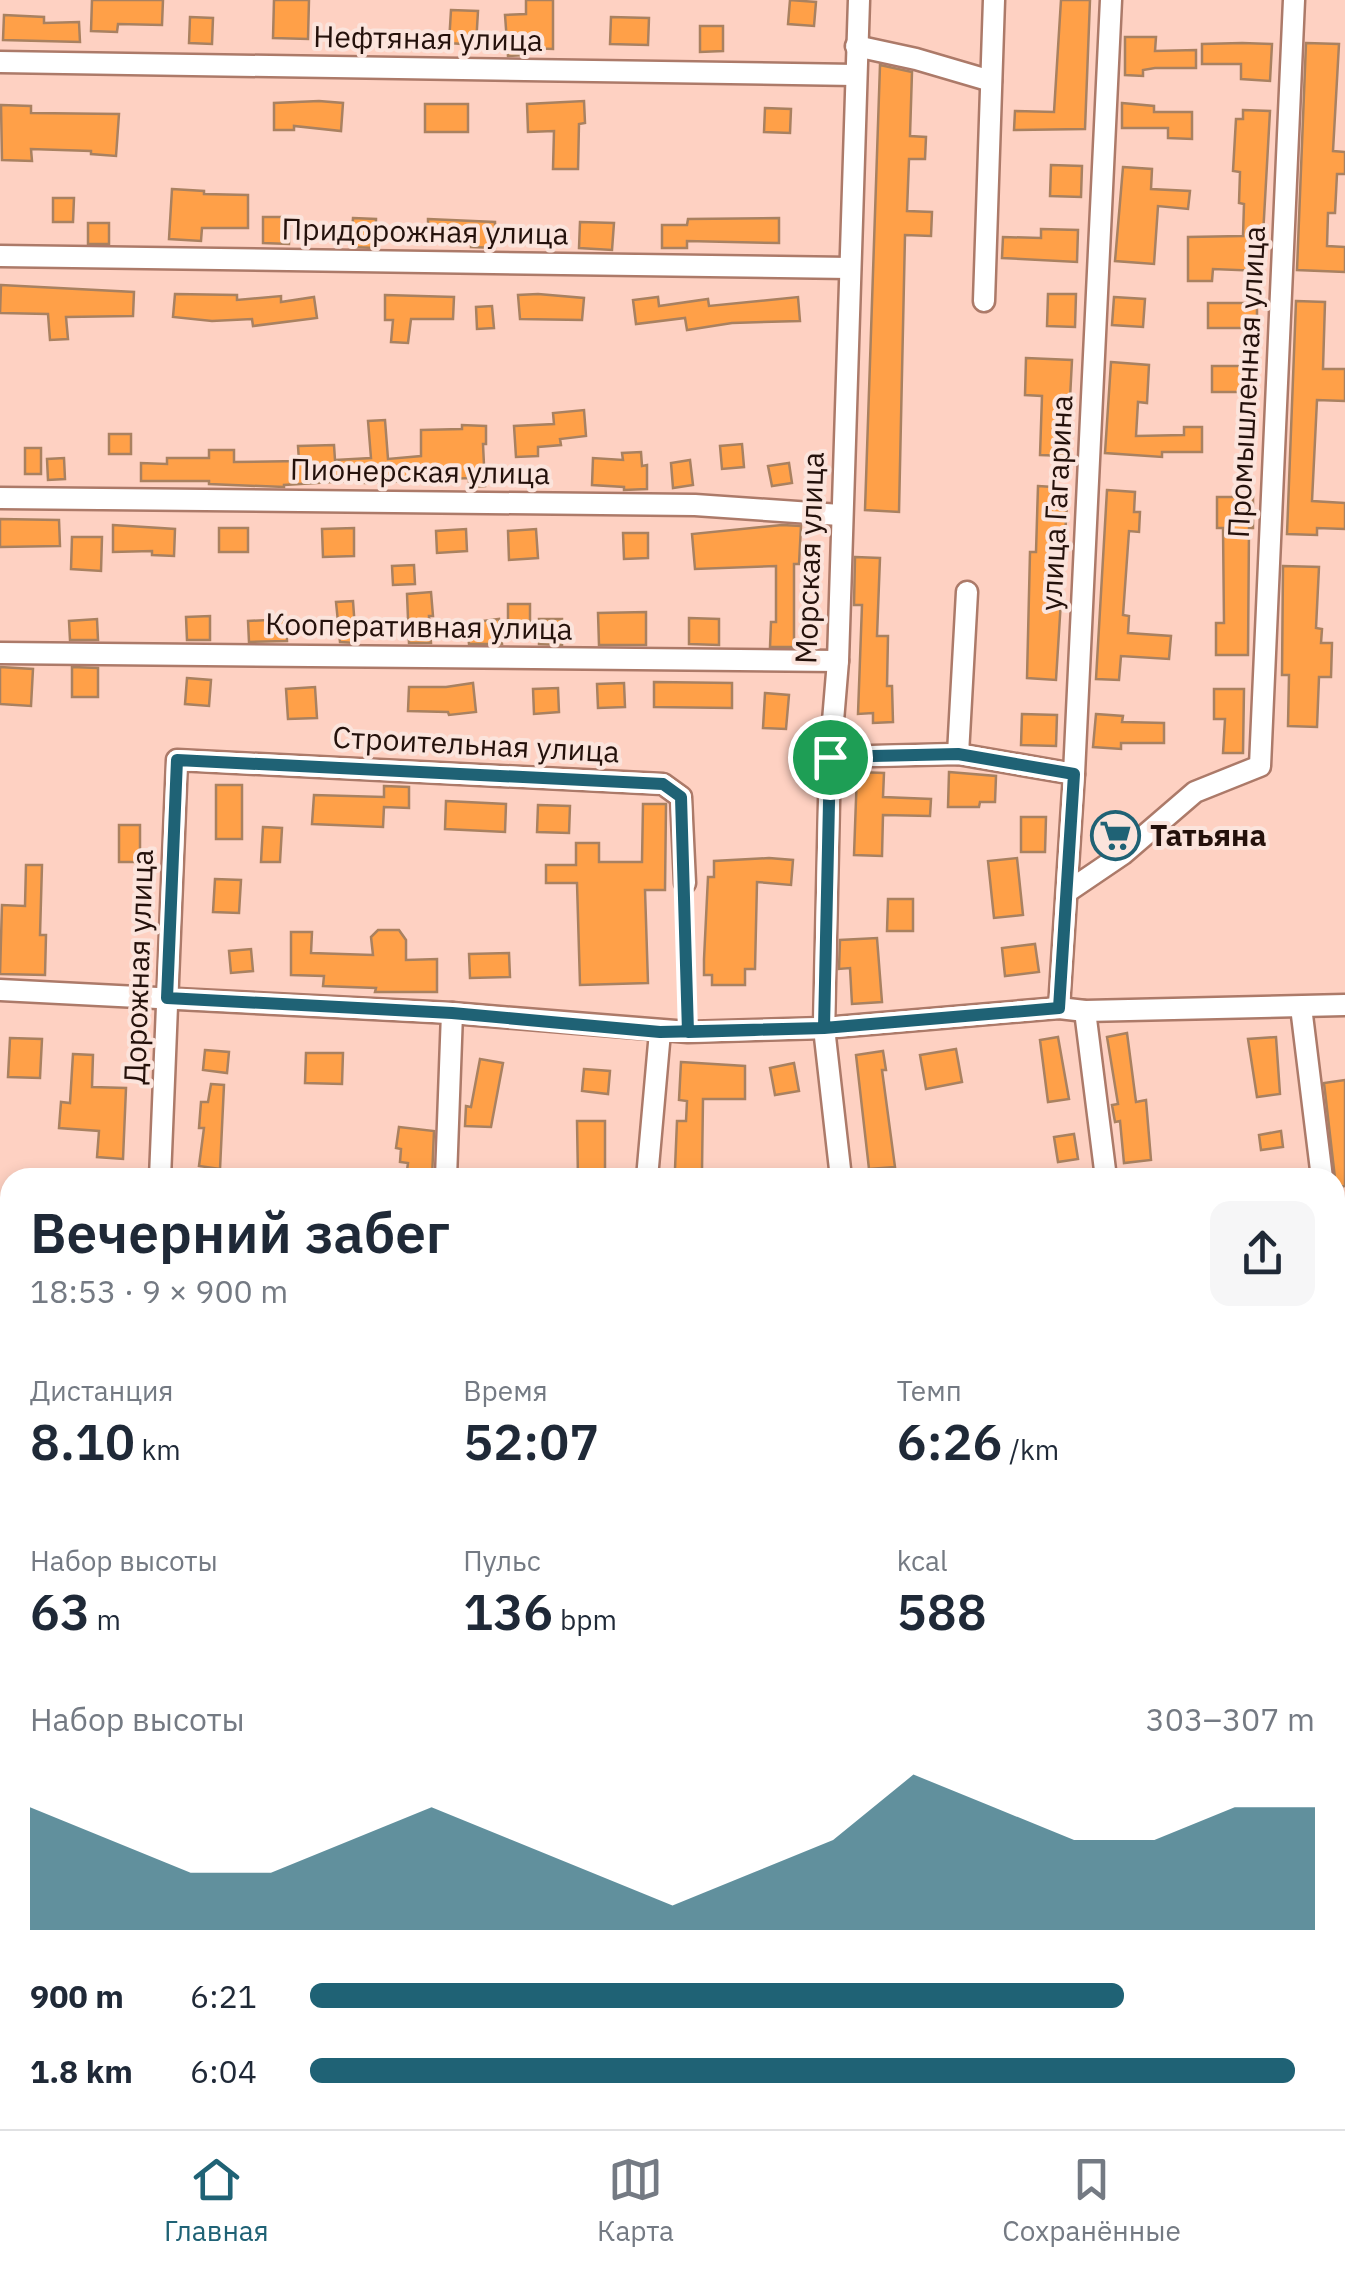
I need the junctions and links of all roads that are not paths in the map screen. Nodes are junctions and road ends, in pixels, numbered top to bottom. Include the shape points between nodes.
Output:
1 (859, 0) edge
2 (994, 0) edge
3 (1111, 0) edge
4 (1294, 0) edge
5 (856, 46) junction
6 (0, 62) edge
7 (854, 75) junction
8 (992, 82) junction
9 (0, 256) edge
10 (850, 268) junction
11 (984, 301) dead end
12 (0, 498) edge
13 (840, 515) junction
14 (967, 592) dead end
15 (0, 653) edge
16 (838, 660) junction
17 (958, 754) junction
18 (830, 757) junction
19 (177, 760) joint
20 (1074, 774) junction
21 (685, 883) road end
22 (1067, 892) junction
23 (0, 990) edge
24 (167, 998) junction
25 (1345, 1005) edge
26 (1300, 1007) junction
27 (1059, 1008) junction
28 (1085, 1011) junction
29 (452, 1013) junction
30 (824, 1028) junction
31 (660, 1032) junction
32 (160, 1168) edge
33 (446, 1168) edge
34 (648, 1168) edge
35 (840, 1168) edge
36 (1105, 1168) edge
37 (1321, 1168) edge

1 - 5 street, Морская улица
2 - 8 street
3 - 20 street, улица Гагарина
4 - 22 street, Промышленная улица via 1260,766 1196,792
5 - 7 street, Морская улица
5 - 8 street
6 - 7 street, Нефтяная улица
7 - 10 street, Морская улица
8 - 11 street
9 - 10 street, Придорожная улица
10 - 13 street, Морская улица
12 - 13 street, Пионерская улица via 696,505
13 - 16 street, Морская улица
14 - 17 street
15 - 16 street, Кооперативная улица
16 - 18 street, Морская улица
17 - 18 street
17 - 20 street
18 - 30 street, Морская улица
19 - 21 street, Строительная улица via 663,784 681,797
19 - 24 street, Дорожная улица
20 - 22 street, улица Гагарина
22 - 27 street, улица Гагарина
23 - 24 street
24 - 29 street
24 - 32 street, Дорожная улица
25 - 26 street
26 - 28 street
26 - 37 street
27 - 28 street
27 - 30 street
28 - 36 street
29 - 31 street
29 - 33 street
30 - 31 street
30 - 35 street, Морская улица
31 - 34 street

